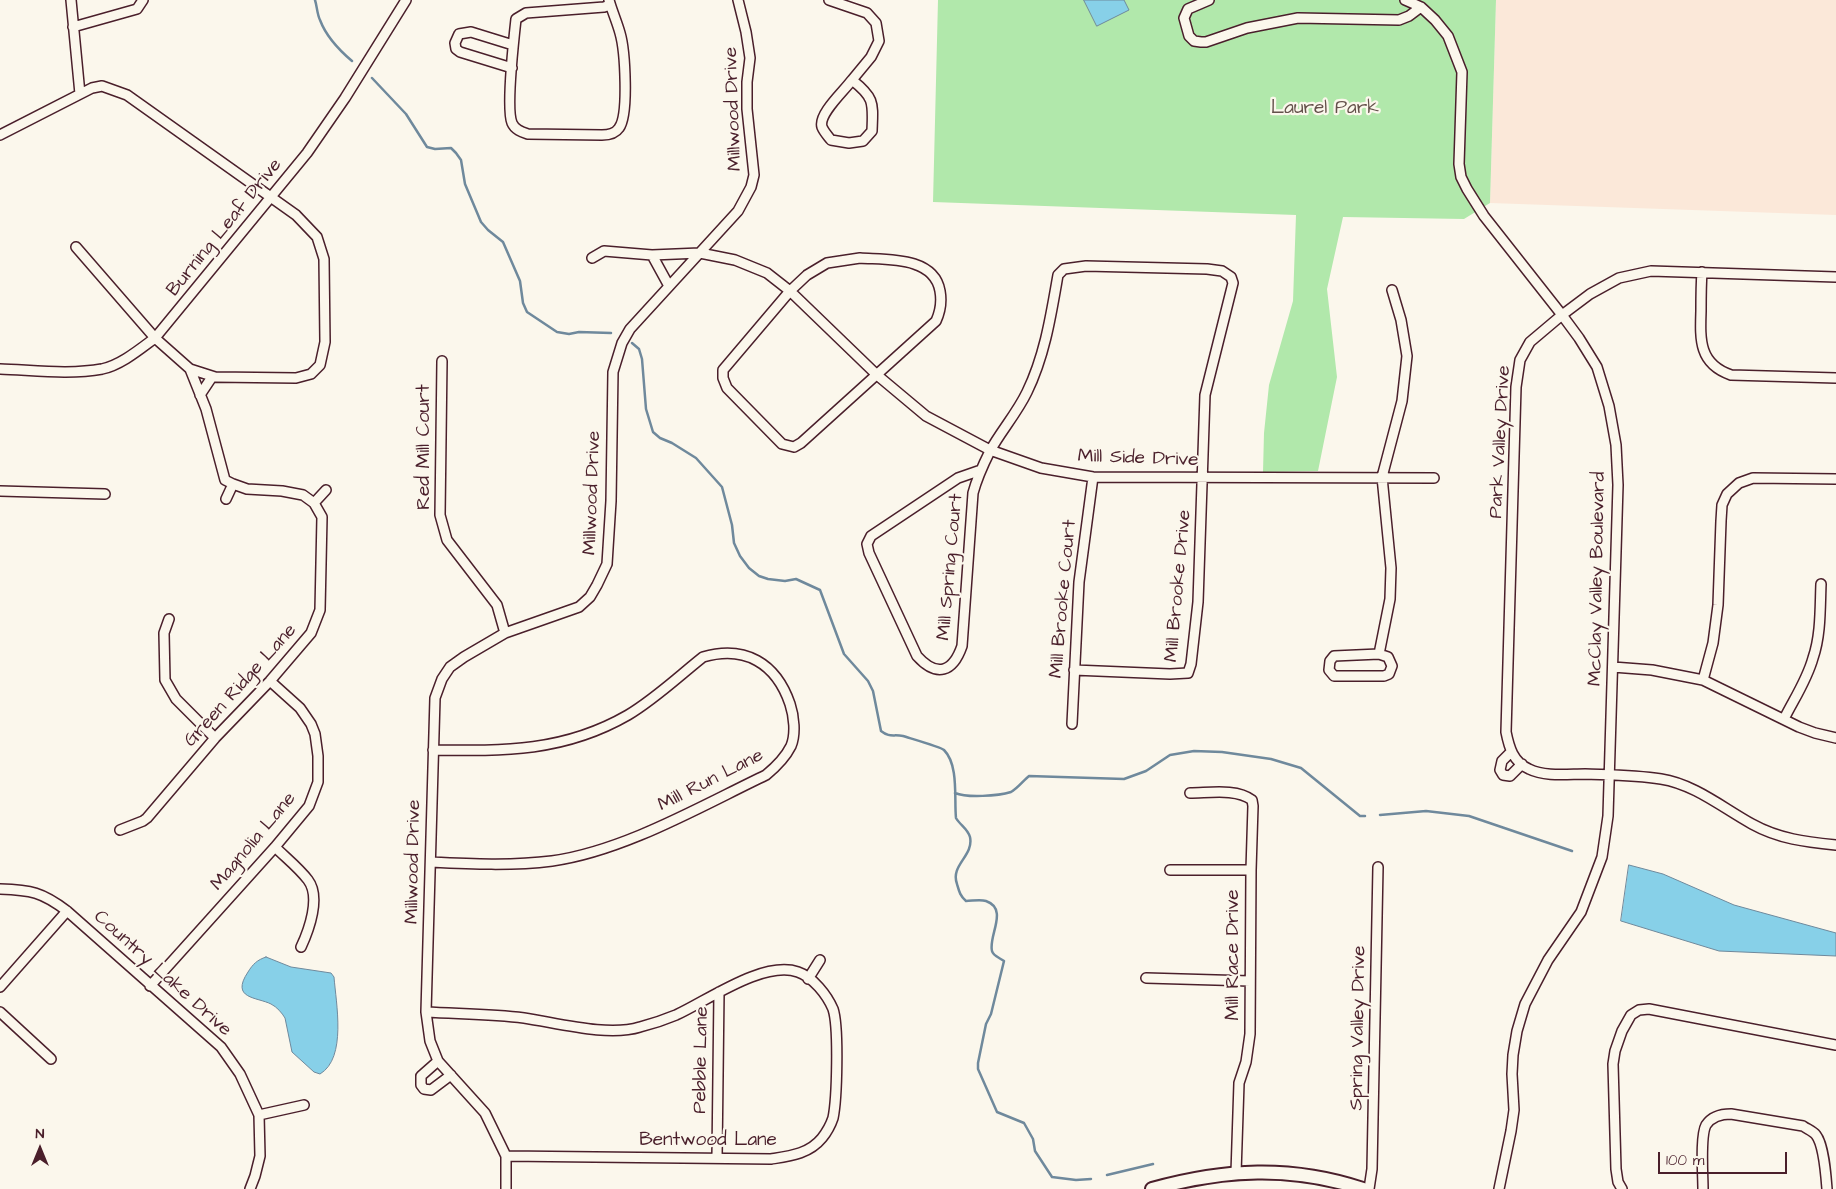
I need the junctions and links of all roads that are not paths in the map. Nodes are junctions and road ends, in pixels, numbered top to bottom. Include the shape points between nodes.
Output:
1 (71, 0) edge
2 (143, 0) edge
3 (406, 0) edge
4 (738, 0) edge
5 (829, 0) edge
6 (1209, 0) edge
7 (1405, 0) edge
8 (610, 2) edge
9 (1421, 7) junction
10 (73, 26) junction
11 (512, 45) junction
12 (512, 68) junction
13 (852, 80) junction
14 (80, 94) junction
15 (0, 135) edge
16 (272, 198) junction
17 (76, 247) dead end
18 (700, 253) junction
19 (652, 254) junction
20 (592, 258) dead end
21 (1702, 272) junction
22 (1836, 277) edge
23 (669, 286) junction
24 (1392, 290) dead end
25 (790, 291) junction
26 (1562, 315) junction
27 (156, 338) junction
28 (442, 361) dead end
29 (0, 369) edge
30 (190, 369) junction
31 (877, 375) junction
32 (212, 376) junction
33 (1836, 378) edge
34 (200, 395) junction
35 (990, 450) junction
36 (981, 470) junction
37 (1093, 477) junction
38 (1203, 477) junction
39 (1382, 478) junction
40 (1434, 478) dead end
41 (1836, 479) edge
42 (233, 484) junction
43 (326, 490) dead end
44 (0, 491) edge
45 (105, 494) dead end
46 (226, 499) dead end
47 (314, 503) junction
48 (1821, 584) dead end
49 (169, 619) dead end
50 (505, 634) junction
51 (1379, 654) junction
52 (1613, 667) junction
53 (1074, 670) junction
54 (1703, 680) junction
55 (270, 681) junction
56 (1784, 719) junction
57 (1072, 724) dead end
58 (215, 738) junction
59 (1836, 738) edge
60 (433, 750) junction
61 (1511, 752) junction
62 (1522, 764) junction
63 (1608, 775) junction
64 (1190, 792) dead end
65 (120, 830) dead end
66 (1836, 845) edge
67 (275, 847) junction
68 (431, 862) junction
69 (1378, 866) dead end
70 (1170, 870) dead end
71 (1251, 870) junction
72 (0, 889) edge
73 (67, 911) junction
74 (301, 947) dead end
75 (820, 960) dead end
76 (1146, 978) dead end
77 (808, 979) junction
78 (1250, 981) junction
79 (150, 986) junction
80 (0, 987) edge
81 (719, 992) junction
82 (0, 1012) edge
83 (426, 1012) junction
84 (1836, 1045) edge
85 (51, 1059) dead end
86 (438, 1061) junction
87 (451, 1075) junction
88 (304, 1105) dead end
89 (260, 1115) junction
90 (506, 1156) junction
91 (717, 1158) junction
92 (1236, 1173) junction
93 (1172, 1186) edge
94 (1621, 1187) edge
95 (250, 1189) edge
96 (506, 1189) edge
97 (1152, 1189) edge
98 (1363, 1189) edge
99 (1369, 1189) edge
100 (1499, 1189) edge
101 (1704, 1189) edge
102 (1827, 1189) edge

1 - 10 street
2 - 10 street via 137,9
3 - 16 street, Burning Leaf Drive via 345,98
4 - 18 street, Millwood Drive via 750,58 747,109 754,175 738,211
5 - 13 street via 867,13 876,23 879,41 871,58
6 - 9 street via 1188,9 1184,18 1188,36 1194,40 1206,42 1247,28 1298,18 1399,20
7 - 9 street
8 - 11 street via 604,7 526,13 516,19
8 - 12 street via 625,59 624,117 619,129 610,135 528,134 519,131 512,124 511,116
9 - 26 street, McClay Valley Boulevard via 1448,36 1462,72 1458,164 1467,189 1484,216
10 - 14 street
11 - 12 street
11 - 12 street via 471,32 459,34 455,43 460,52
13 - 13 street via 825,110 822,126 832,140 863,142 872,131 871,99
14 - 15 street
14 - 16 street via 102,86 127,95
16 - 27 street, Burning Leaf Drive
16 - 32 street via 296,215 317,237 324,259 325,342 320,365 311,374 296,378
17 - 27 street
18 - 19 street, Mill Side Drive
18 - 23 street, Millwood Drive
18 - 25 street, Mill Side Drive via 751,266
19 - 20 street, Mill Side Drive via 604,251
19 - 23 street
21 - 22 street, Park Valley Drive
21 - 26 street, Park Valley Drive via 1651,271 1619,278
21 - 33 street via 1700,338 1713,366 1731,375
23 - 50 street, Millwood Drive via 630,329 613,372 607,564 598,585 579,607
24 - 39 street via 1401,320 1406,356 1402,400
25 - 31 street, Mill Side Drive
25 - 31 street via 826,263 843,260 906,261 928,269 938,283 941,301 936,321
25 - 31 street via 723,370 727,388 782,444 794,447 800,443
26 - 52 street, McClay Valley Boulevard via 1596,367 1609,406 1616,445 1618,485
26 - 61 street, Park Valley Drive via 1530,342 1517,373 1506,722
27 - 29 street, Burning Leaf Drive via 134,355 103,369
27 - 30 street
28 - 50 street, Red Mill Court via 440,515 447,540 497,605
30 - 32 street
30 - 34 street
31 - 35 street, Mill Side Drive via 926,416
32 - 34 street
34 - 42 street via 225,480
35 - 36 street, Mill Spring Court
35 - 37 street, Mill Side Drive via 1041,468
35 - 38 street, Mill Spring Court via 1026,394 1036,372 1050,325 1058,275 1064,269 1086,266 1222,271 1231,277 1233,283 1205,395
36 - 36 street, Mill Spring Court via 958,478 871,536 867,544 917,656 936,670 952,665 962,646 974,494
37 - 38 street, Mill Side Drive
37 - 53 street, Mill Brooke Court via 1079,582
38 - 39 street, Mill Side Drive
38 - 53 street, Mill Brooke Drive via 1198,602 1192,664 1188,673
39 - 40 street, Mill Side Drive
39 - 51 street via 1391,568 1390,598
41 - 54 street via 1753,478 1739,483 1727,494 1722,505 1717,615
42 - 46 street
42 - 47 street via 248,489 282,491 303,496
43 - 47 street
44 - 45 street
47 - 55 street, Green Ridge Lane via 322,517 320,610 311,633
48 - 56 street via 1814,658
49 - 58 street via 164,634 165,680 176,699
50 - 60 street, Millwood Drive via 464,657 450,667 442,679 435,698
51 - 51 street via 1334,656 1329,670 1334,676 1384,676 1389,674 1392,666 1388,657
52 - 54 street via 1652,670
52 - 63 street, McClay Valley Boulevard
53 - 57 street, Mill Brooke Court
54 - 56 street
55 - 58 street, Green Ridge Lane
55 - 67 street, Magnolia Lane via 300,708 311,724 318,756 318,782 308,806
56 - 59 street via 1815,733
58 - 65 street, Green Ridge Lane via 147,818
60 - 68 street, Millwood Drive
60 - 68 street, Mill Run Lane via 533,748 570,740 628,715 703,657 716,653 732,652 767,666 778,679 793,715 792,744 782,762 766,775 639,835 553,861 500,865
61 - 62 street
61 - 62 street via 1502,762 1500,770 1503,776 1510,776
62 - 63 street via 1544,773
63 - 66 street via 1672,781 1779,836
63 - 100 street, McClay Valley Boulevard via 1608,816 1602,857 1590,892 1581,912 1536,980 1517,1031 1512,1074 1514,1110
64 - 71 street, Mill Race Drive via 1236,793 1252,800
67 - 74 street via 309,881 313,894 311,924
67 - 79 street, Magnolia Lane
68 - 83 street, Millwood Drive
69 - 99 street, Spring Valley Drive
70 - 71 street
71 - 78 street, Mill Race Drive
72 - 73 street, Country Lake Drive via 35,892
73 - 79 street, Country Lake Drive
73 - 80 street
75 - 77 street
76 - 78 street
77 - 81 street, Bentwood Lane via 790,970 769,971
77 - 91 street, Bentwood Lane via 820,988 834,1011 836,1097 832,1120 821,1139 800,1155 771,1159
78 - 92 street, Mill Race Drive via 1250,1045 1239,1083
79 - 89 street, Country Lake Drive via 221,1047 240,1074
81 - 83 street, Bentwood Lane via 676,1015 638,1028 606,1031 523,1018
81 - 91 street, Pebble Lane
82 - 85 street
83 - 86 street, Millwood Drive via 430,1041
84 - 94 street via 1649,1009 1631,1015 1615,1051 1613,1064
86 - 87 street, Millwood Drive
86 - 87 street via 421,1076 421,1085 430,1090
87 - 90 street, Millwood Drive via 485,1113
88 - 89 street
89 - 95 street, Country Lake Drive via 260,1156
90 - 91 street, Bentwood Lane
90 - 96 street, Millwood Drive
92 - 93 main road via 1205,1176
92 - 98 main road via 1294,1173
93 - 97 main road
101 - 102 street via 1706,1125 1720,1114 1803,1126 1811,1130 1820,1143

